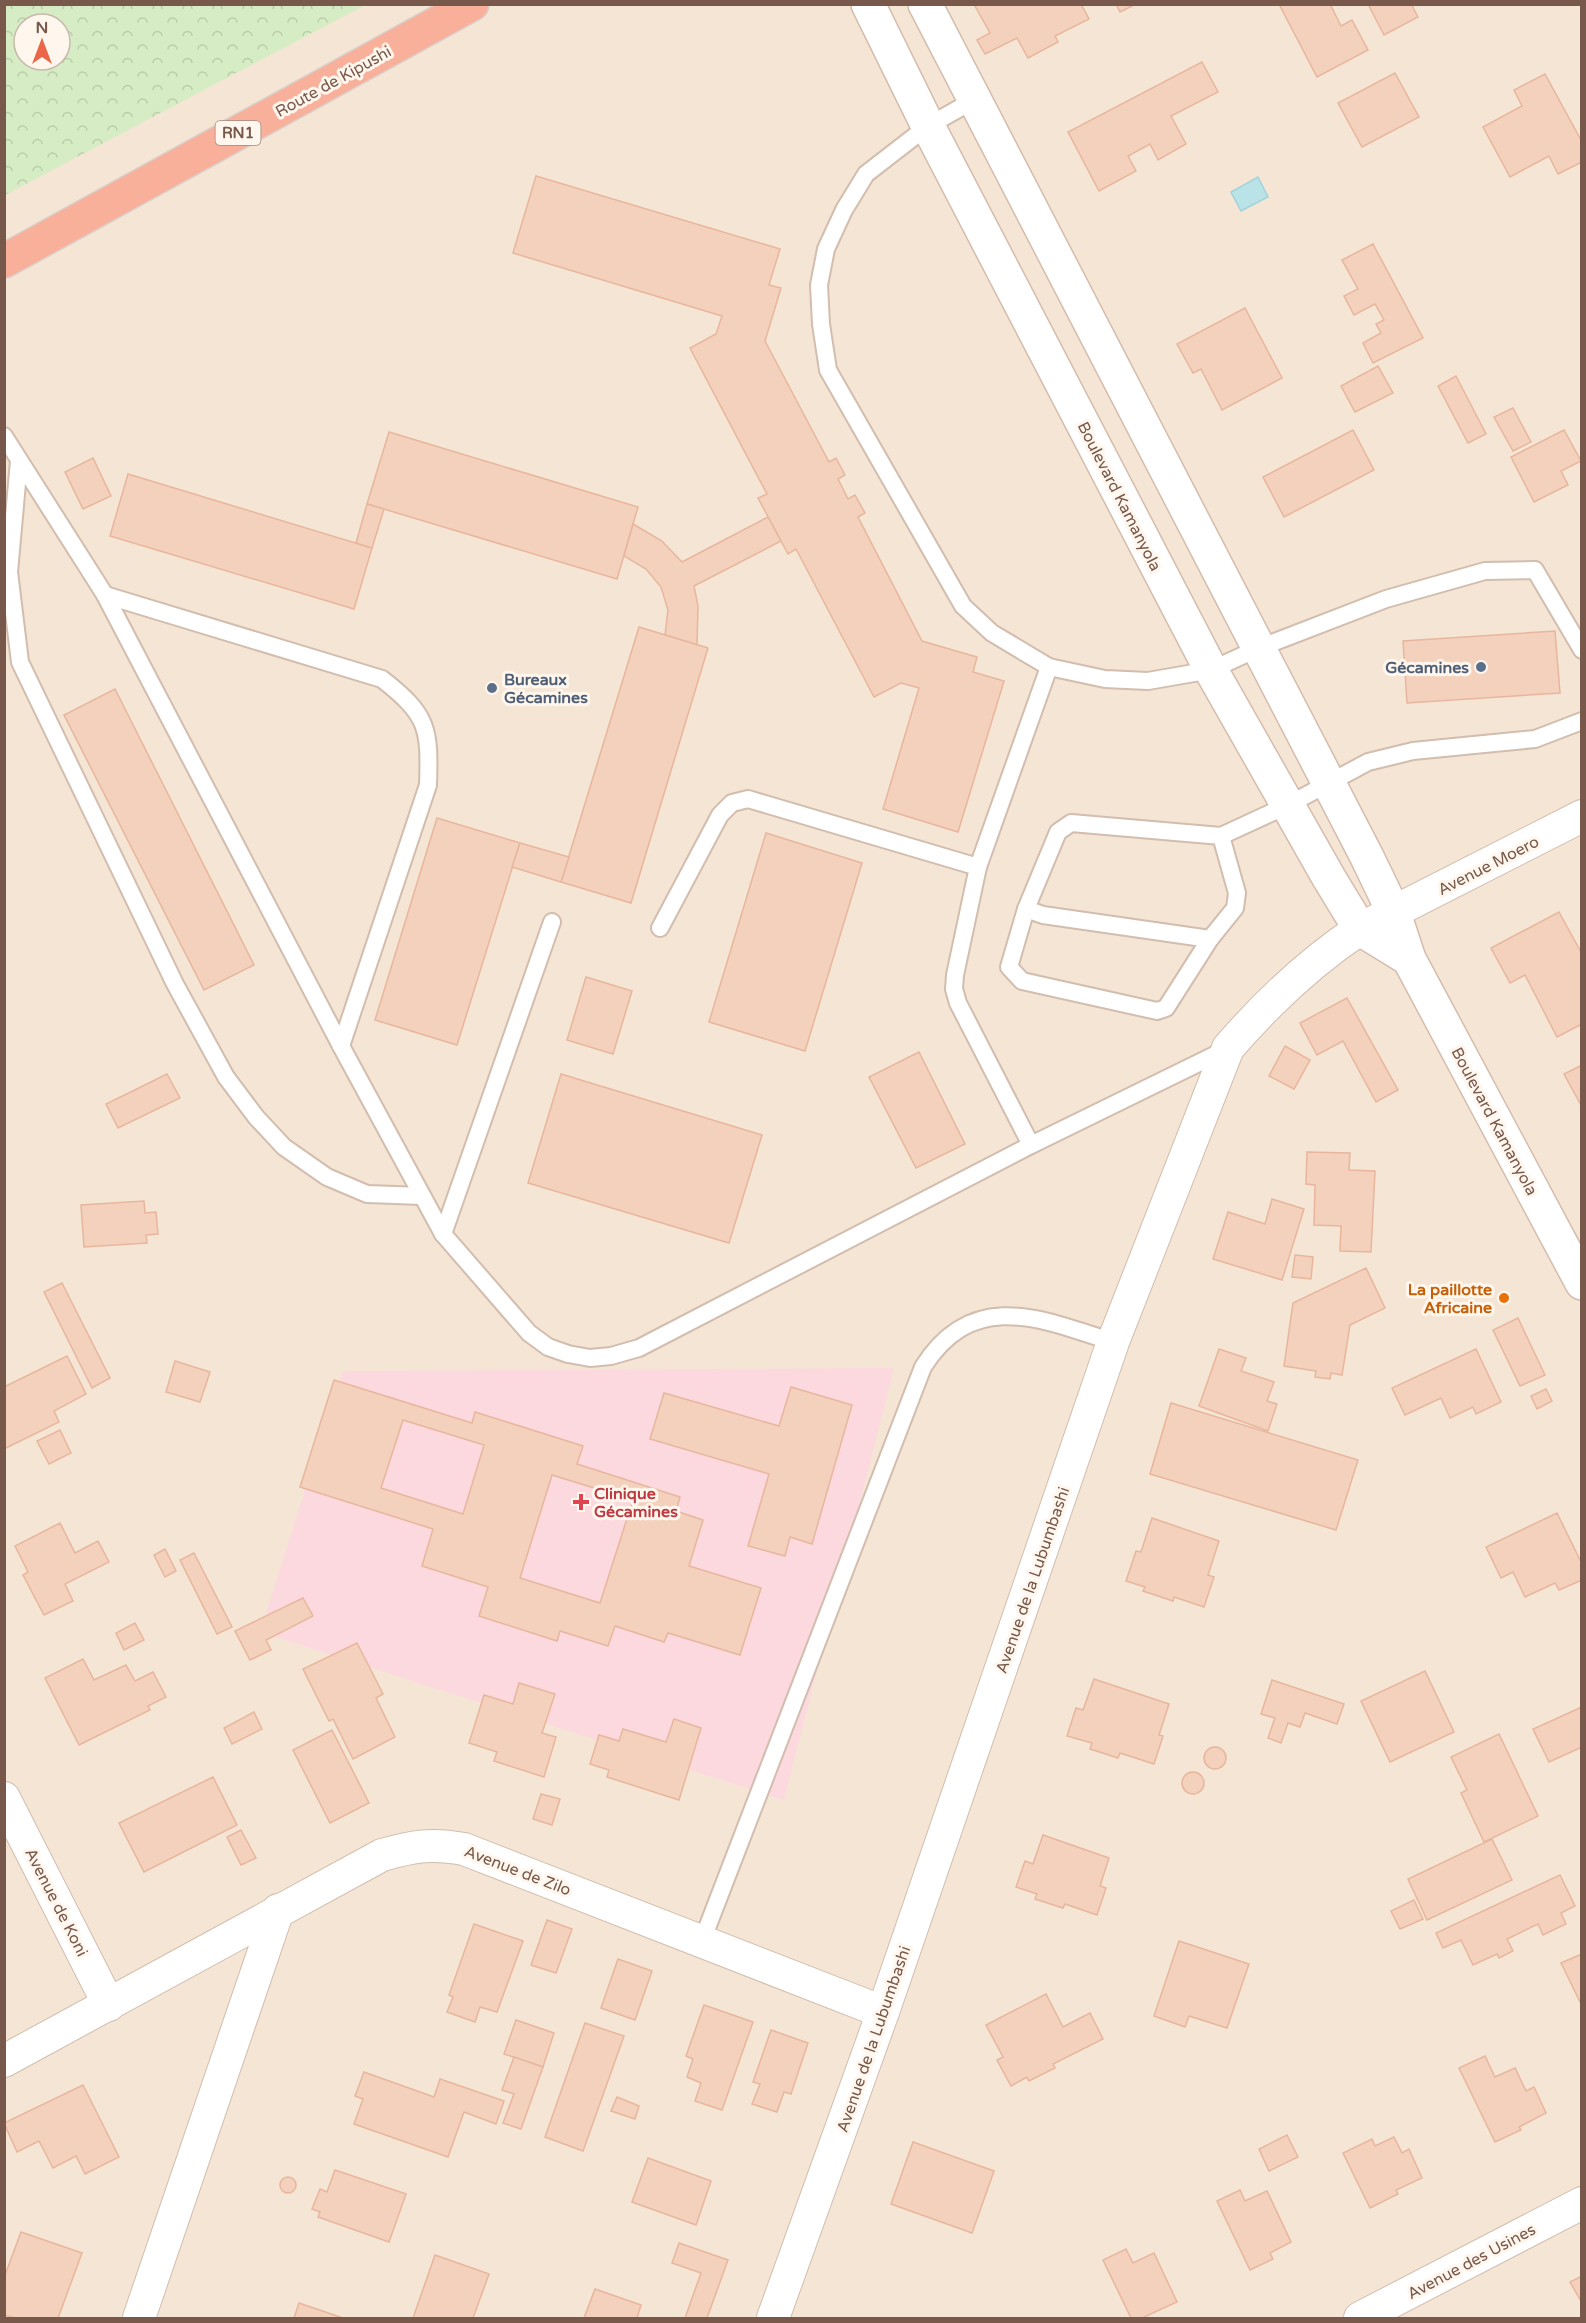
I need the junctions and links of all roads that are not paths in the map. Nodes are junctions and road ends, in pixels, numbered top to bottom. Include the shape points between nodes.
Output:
1 (472, 4) edge
2 (868, 4) edge
3 (925, 4) edge
4 (974, 100) junction
5 (928, 126) junction
6 (4, 261) edge
7 (4, 436) edge
8 (19, 460) junction
9 (105, 595) junction
10 (1259, 648) junction
11 (1581, 650) edge
12 (1049, 667) junction
13 (1211, 670) junction
14 (1581, 721) edge
15 (1328, 783) junction
16 (1288, 805) junction
17 (1581, 816) edge
18 (1221, 836) junction
19 (978, 867) junction
20 (1026, 909) junction
21 (1394, 913) junction
22 (552, 922) dead end
23 (660, 928) dead end
24 (1360, 929) junction
25 (1210, 939) junction
26 (1409, 959) junction
27 (341, 1046) junction
28 (1228, 1048) junction
29 (1031, 1145) junction
30 (422, 1197) junction
31 (443, 1234) junction
32 (1581, 1283) edge
33 (1113, 1342) junction
34 (4, 1798) edge
35 (278, 1910) junction
36 (702, 1941) junction
37 (109, 2005) junction
38 (883, 2012) junction
39 (4, 2061) edge
40 (1581, 2203) edge
41 (139, 2319) edge
42 (773, 2319) edge
43 (1360, 2319) edge

1 - 6 highway, Route de Kipushi / RN1
2 - 5 main road, Boulevard Kamanyola
3 - 4 main road, Boulevard Kamanyola
4 - 5 lane
4 - 10 main road, Boulevard Kamanyola
5 - 12 lane via 866,174 826,249 819,285 828,370 963,606 992,633
5 - 13 main road, Boulevard Kamanyola
7 - 8 lane
8 - 9 lane
8 - 30 lane via 9,572 20,662 175,984 226,1077 284,1147 327,1177 367,1194
9 - 27 lane
9 - 27 lane via 382,679 405,697 422,719 430,745 428,785
10 - 11 lane via 1397,596 1485,571 1535,570
10 - 13 lane
10 - 15 main road, Boulevard Kamanyola
12 - 13 lane via 1105,679 1148,681
12 - 19 lane
13 - 16 main road, Boulevard Kamanyola
14 - 15 lane via 1535,739 1413,751 1368,762
15 - 16 lane
15 - 21 main road, Boulevard Kamanyola
16 - 18 lane
16 - 24 main road, Boulevard Kamanyola
17 - 21 street, Avenue Moero
18 - 20 lane via 1071,823 1058,832
18 - 25 lane via 1238,893 1235,908
19 - 23 lane via 748,799 732,803 720,815
19 - 29 lane via 954,989
20 - 25 lane via 1043,915
20 - 25 lane via 1009,967 1022,981 1157,1011 1166,1008
21 - 24 street, Avenue de la Lubumbashi
21 - 26 main road, Boulevard Kamanyola
22 - 31 lane
24 - 26 main road, Boulevard Kamanyola
24 - 28 street, Avenue de la Lubumbashi via 1283,989
26 - 32 main road, Boulevard Kamanyola
27 - 30 lane
28 - 29 lane
28 - 33 street, Avenue de la Lubumbashi
29 - 31 lane via 639,1348 611,1356 590,1358 548,1347 529,1333
30 - 31 lane
33 - 36 lane via 1040,1319 991,1316 946,1337 923,1366
33 - 38 street, Avenue de la Lubumbashi
34 - 37 street, Avenue de Koni
35 - 36 street, Avenue de Zilo via 382,1855 437,1844 464,1849
35 - 37 street, Avenue de Zilo
35 - 41 street
36 - 38 street, Avenue de Zilo
37 - 39 street, Avenue de Zilo
38 - 42 street, Avenue de la Lubumbashi
40 - 43 street, Avenue des Usines

